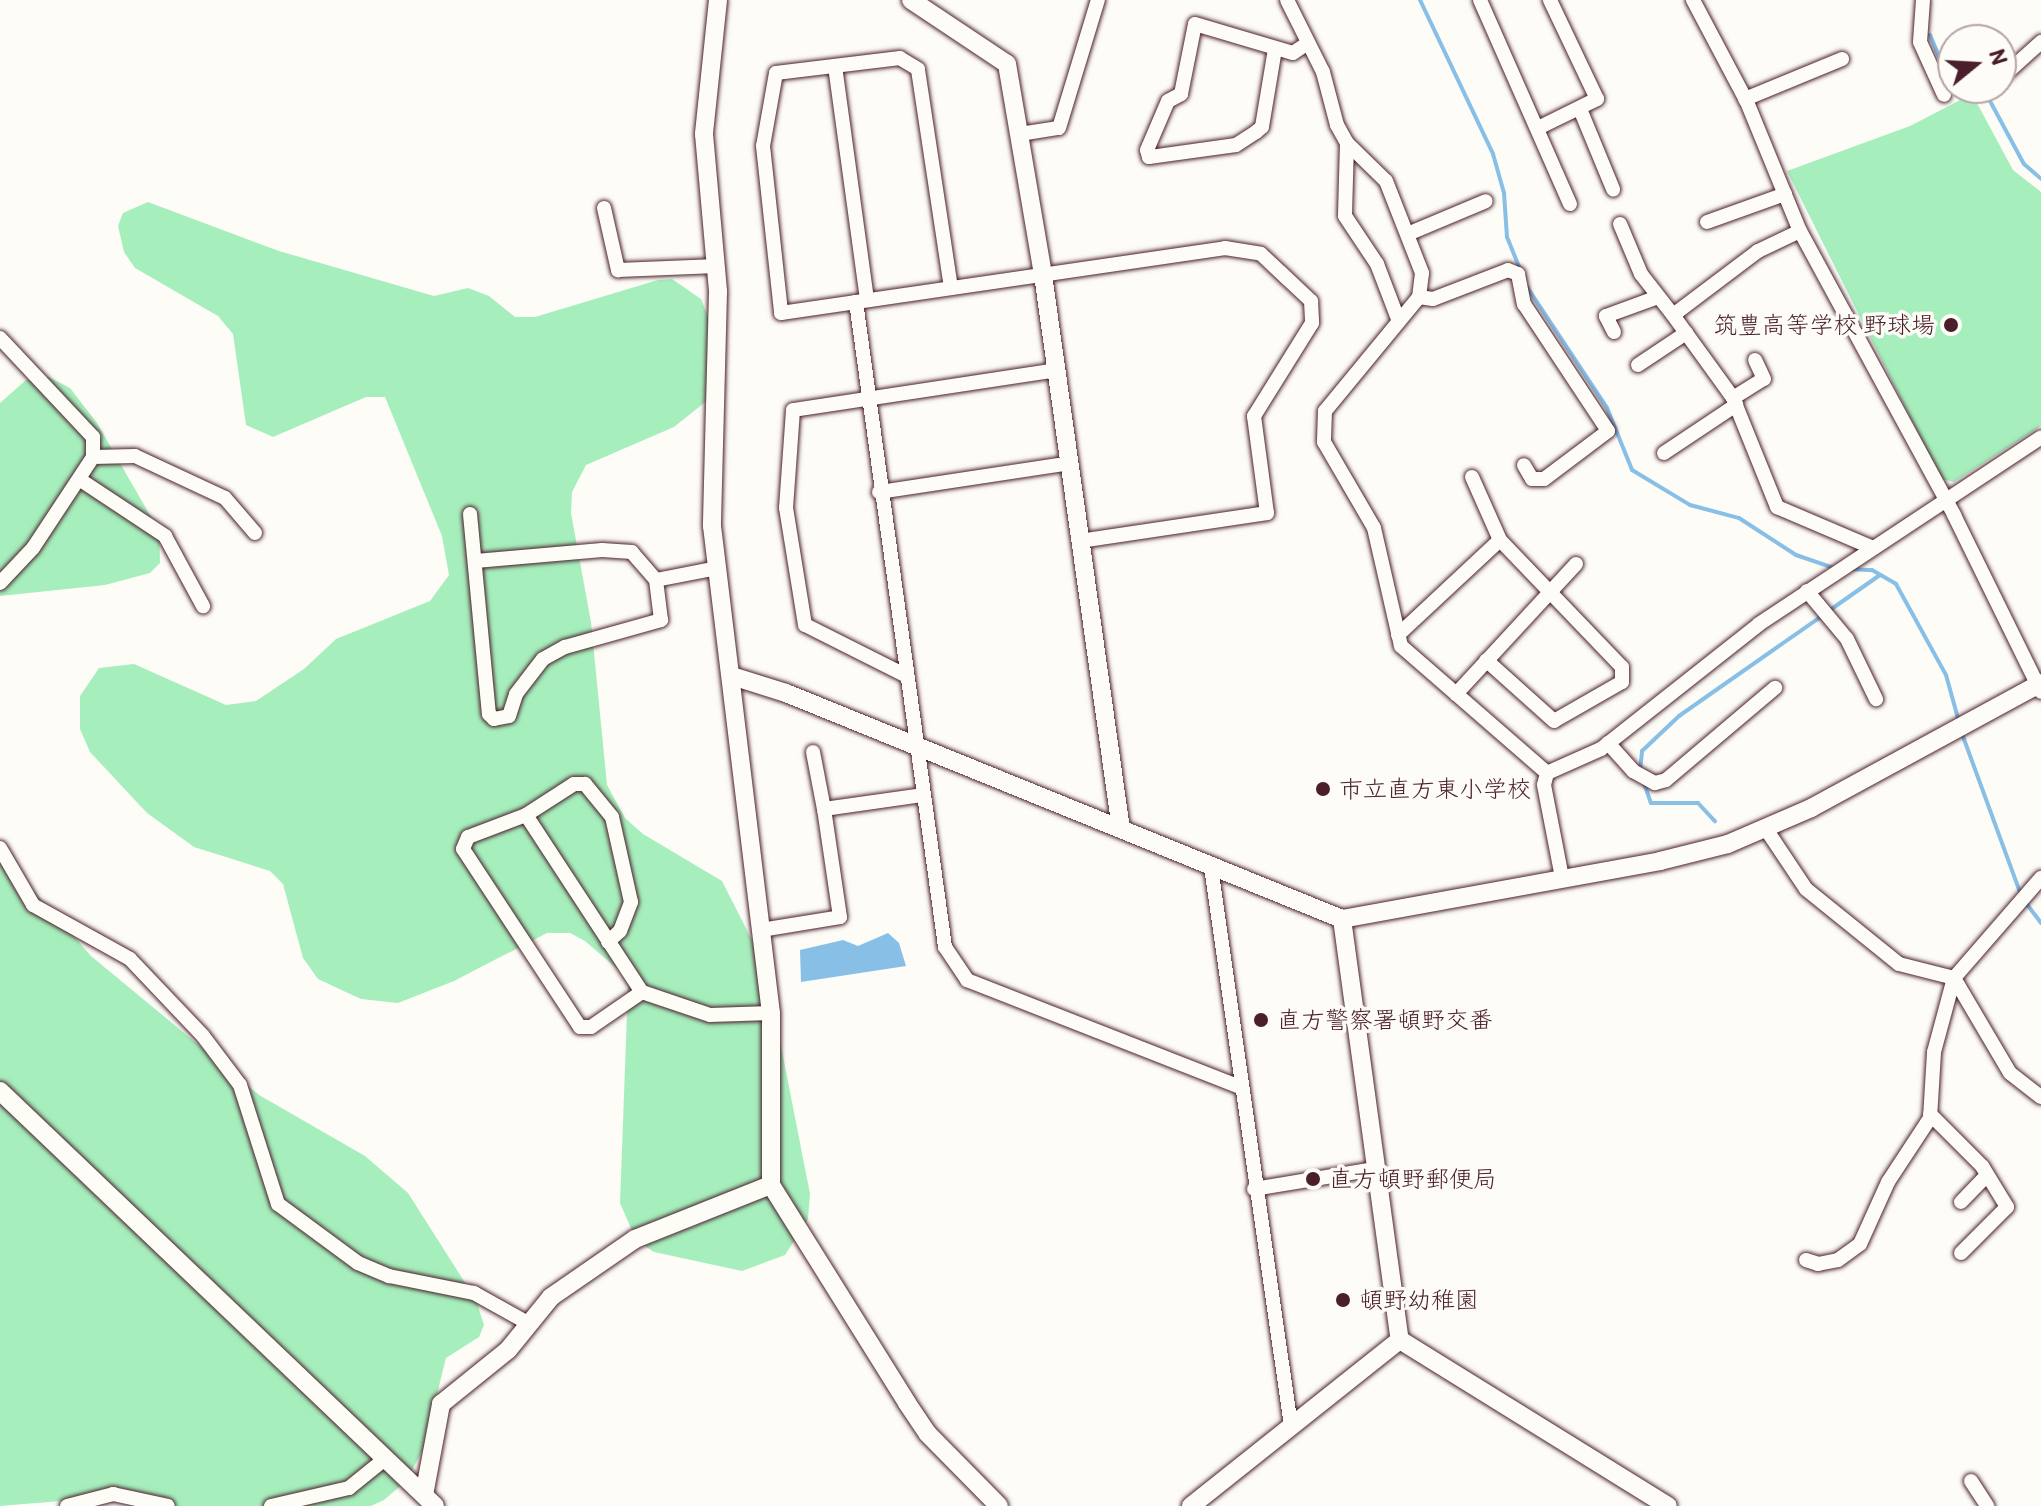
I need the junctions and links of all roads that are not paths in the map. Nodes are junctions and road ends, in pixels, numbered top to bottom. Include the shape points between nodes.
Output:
1 (718, 0) edge
2 (911, 0) edge
3 (1098, 0) edge
4 (1287, 0) edge
5 (1480, 0) edge
6 (1550, 0) edge
7 (1693, 0) edge
8 (1923, 0) edge
9 (2041, 42) edge
10 (1308, 43) junction
11 (1275, 49) junction
12 (1842, 59) dead end
13 (2017, 64) edge
14 (835, 66) junction
15 (1937, 80) edge
16 (1745, 99) junction
17 (1580, 109) junction
18 (1538, 128) junction
19 (1020, 134) junction
20 (1347, 143) junction
21 (1613, 189) dead end
22 (1785, 194) junction
23 (1486, 201) dead end
24 (1570, 204) dead end
25 (604, 208) dead end
26 (1707, 222) dead end
27 (1620, 224) dead end
28 (1800, 231) junction
29 (1410, 233) junction
30 (717, 266) junction
31 (1043, 275) junction
32 (951, 288) junction
33 (1419, 297) junction
34 (1658, 297) junction
35 (862, 301) junction
36 (1673, 315) junction
37 (1398, 319) junction
38 (1614, 332) dead end
39 (1686, 333) junction
40 (0, 338) edge
41 (1755, 360) dead end
42 (1638, 365) dead end
43 (1057, 370) junction
44 (866, 395) junction
45 (1734, 401) junction
46 (2041, 437) edge
47 (1664, 453) dead end
48 (93, 457) junction
49 (1070, 463) junction
50 (1524, 465) dead end
51 (1472, 477) dead end
52 (82, 481) junction
53 (879, 492) junction
54 (1941, 499) junction
55 (470, 514) dead end
56 (255, 533) dead end
57 (1500, 540) junction
58 (1080, 541) junction
59 (1871, 547) junction
60 (475, 561) junction
61 (1576, 564) dead end
62 (717, 568) junction
63 (656, 580) junction
64 (0, 583) edge
65 (1807, 591) junction
66 (1548, 595) junction
67 (203, 606) dead end
68 (1398, 635) junction
69 (1486, 660) junction
70 (732, 676) junction
71 (907, 676) junction
72 (2039, 687) edge
73 (1775, 688) dead end
74 (1456, 694) junction
75 (1876, 699) dead end
76 (1608, 743) junction
77 (917, 745) junction
78 (813, 752) dead end
79 (1547, 773) junction
80 (922, 795) junction
81 (824, 809) junction
82 (526, 815) junction
83 (1121, 829) junction
84 (1766, 829) junction
85 (0, 848) edge
86 (1211, 867) junction
87 (1562, 878) junction
88 (2041, 878) edge
89 (1342, 919) junction
90 (761, 930) junction
91 (608, 942) junction
92 (1954, 978) junction
93 (642, 992) junction
94 (771, 1013) junction
95 (1238, 1086) junction
96 (0, 1091) edge
97 (2041, 1097) edge
98 (1930, 1114) junction
99 (1375, 1169) junction
100 (1987, 1175) junction
101 (771, 1185) junction
102 (1254, 1189) junction
103 (1961, 1202) dead end
104 (1961, 1253) dead end
105 (1806, 1260) dead end
106 (528, 1323) junction
107 (1400, 1340) junction
108 (1291, 1426) junction
109 (386, 1458) junction
110 (1971, 1481) dead end
111 (430, 1500) edge
112 (67, 1506) edge
113 (168, 1506) edge
114 (271, 1506) edge
115 (999, 1506) edge
116 (1191, 1506) edge
117 (1668, 1506) edge
118 (1987, 1506) edge

1 - 30 street via 704,134
2 - 19 street via 1007,64
3 - 19 street via 1059,128
4 - 10 street
5 - 18 street
6 - 17 street via 1597,99
7 - 16 street
8 - 15 street via 1920,42
9 - 13 street
10 - 11 street via 1293,53
10 - 20 street
11 - 11 street via 1195,24 1181,94 1168,101 1147,150 1149,157 1236,145 1262,127
12 - 16 street
14 - 32 street via 900,58 918,69
14 - 35 street
14 - 35 street via 776,73 763,146 781,313
16 - 22 street
17 - 18 street
17 - 21 street
18 - 24 street
19 - 31 street
20 - 29 street via 1386,181
20 - 37 street via 1345,216 1377,264
22 - 26 street
22 - 28 street
23 - 29 street
25 - 30 street via 618,270
27 - 34 street via 1641,274
28 - 36 street via 1758,251
28 - 54 street
29 - 33 street via 1422,273
30 - 62 street via 712,526
31 - 32 street
31 - 43 street
31 - 58 street via 1245,250 1261,254 1311,301 1314,312 1254,416 1267,513
32 - 35 street
33 - 37 street
33 - 50 street via 1433,299 1508,270 1518,274 1524,304 1608,431 1544,479 1532,479
34 - 36 street
34 - 38 street via 1606,316
35 - 44 street
36 - 39 street
37 - 68 street via 1335,395 1321,426 1324,442 1374,528
39 - 42 street
39 - 45 street
40 - 48 street via 93,437
41 - 45 street via 1764,379
43 - 44 street
43 - 49 street
44 - 53 street
44 - 71 street via 793,410 786,508 805,625
45 - 47 street
45 - 59 street via 1777,507
46 - 54 street
48 - 52 street
48 - 56 street via 135,456 225,498
49 - 53 street
49 - 58 street
51 - 57 street
52 - 64 street
52 - 67 street via 165,536
53 - 71 street
54 - 59 street
54 - 72 street
55 - 60 street
57 - 66 street
57 - 68 street
58 - 83 street
59 - 65 street
60 - 63 street via 632,552
60 - 63 street via 489,714 502,720 543,659 565,647 661,620
61 - 66 street
62 - 63 street
62 - 70 street
65 - 75 street via 1847,639
65 - 76 street
66 - 69 street
66 - 69 street via 1622,667 1622,682 1554,721
68 - 74 street via 1401,646
69 - 74 street
70 - 77 street
70 - 90 street
71 - 77 street
72 - 84 street
73 - 76 street via 1666,780 1655,783 1633,771
74 - 79 street
76 - 79 street
77 - 80 street
77 - 83 street
78 - 81 street
79 - 87 street via 1544,785
80 - 81 street
80 - 95 street via 945,947 967,980
81 - 90 street via 840,917
82 - 91 street
82 - 91 street via 574,784 585,784 612,817 631,902 620,931
82 - 93 street via 468,837 463,849 580,1027 591,1027
83 - 86 street
84 - 87 street via 1660,861
84 - 92 street via 1806,889 1899,964
85 - 106 street via 33,905 130,959 203,1036 240,1085 278,1204 358,1263 389,1276 474,1293
86 - 89 street
86 - 95 street
87 - 89 street
88 - 92 street
89 - 99 street
90 - 94 street
91 - 93 street
92 - 97 street via 2010,1073
92 - 98 street via 1934,1052
93 - 94 street via 710,1015
94 - 101 street
95 - 102 street
96 - 109 street
98 - 100 street
98 - 105 street via 1888,1182 1860,1244 1838,1260
99 - 102 street
99 - 107 street
100 - 103 street
100 - 104 street via 2007,1207
101 - 106 street via 635,1239 582,1272
101 - 115 street via 928,1434
102 - 108 street
106 - 111 street via 508,1350 441,1404
107 - 108 street
107 - 117 street
108 - 116 street
109 - 111 street
109 - 114 street via 349,1488
110 - 118 street
112 - 113 street via 113,1494

